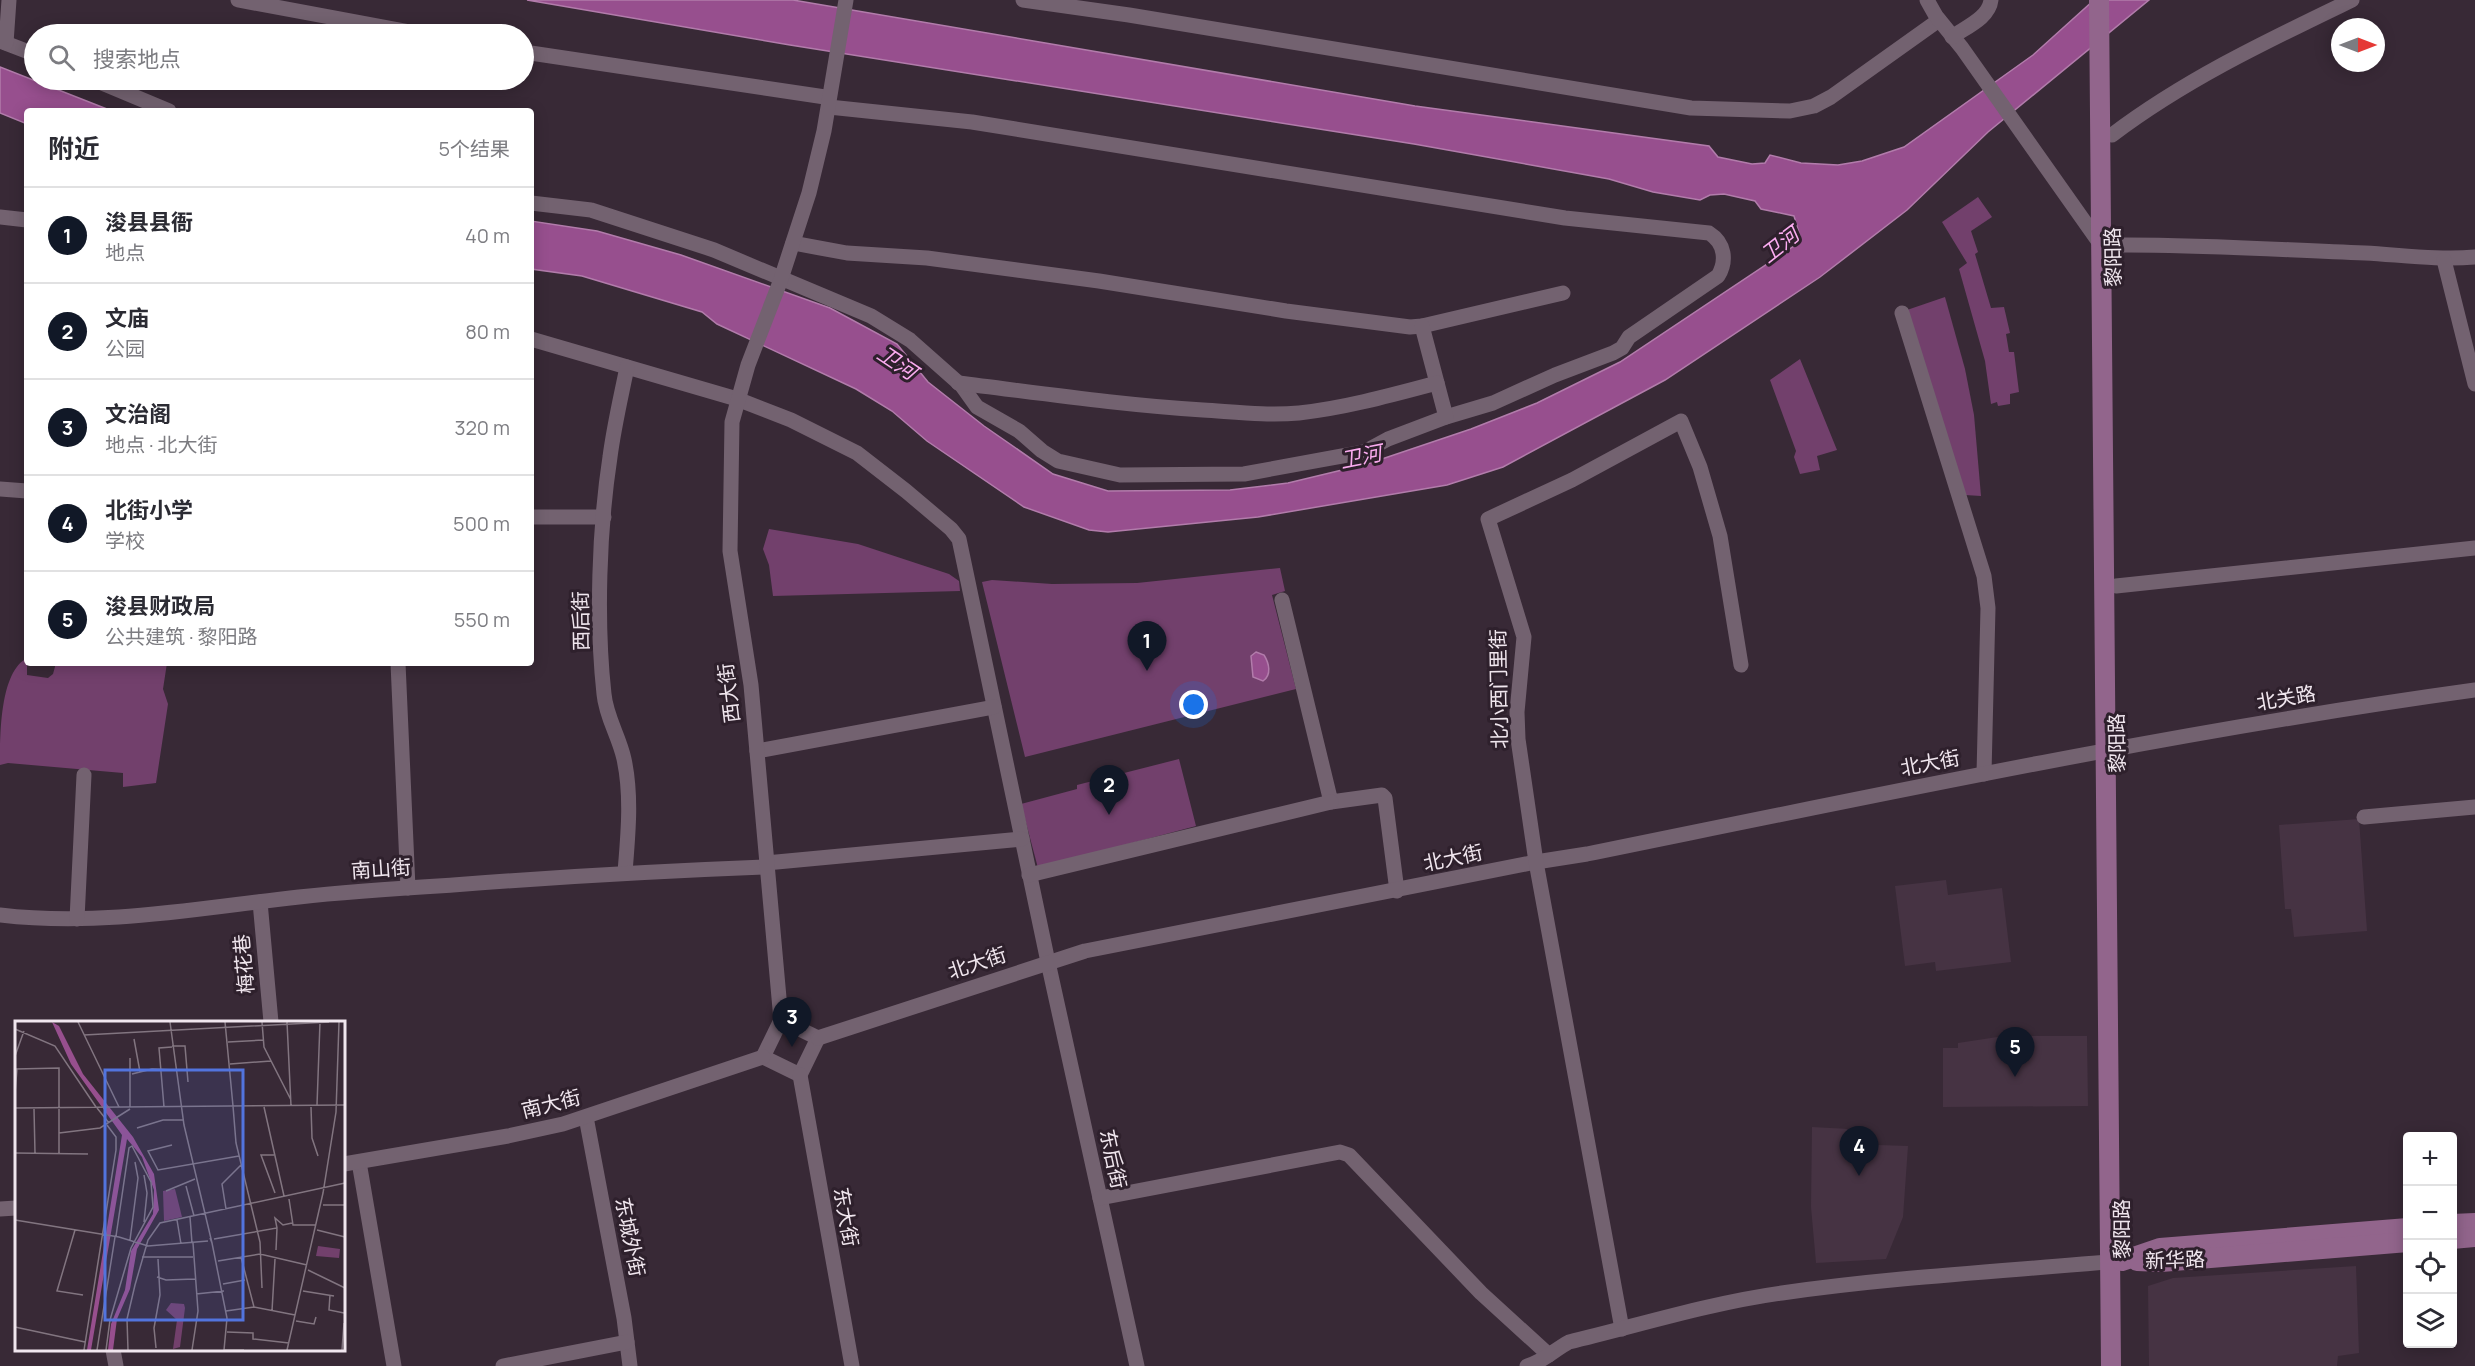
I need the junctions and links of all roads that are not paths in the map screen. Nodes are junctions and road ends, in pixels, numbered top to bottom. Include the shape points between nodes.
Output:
1 (9, 0) edge
2 (238, 0) edge
3 (846, 0) edge
4 (1023, 0) edge
5 (1927, 0) edge
6 (1991, 0) edge
7 (2099, 0) edge
8 (2111, 0) edge
9 (2352, 0) edge
10 (1939, 20) junction
11 (367, 24) edge
12 (1952, 37) junction
13 (3, 42) edge
14 (24, 50) edge
15 (534, 54) edge
16 (119, 90) edge
17 (827, 102) junction
18 (162, 108) edge
19 (2108, 126) junction
20 (534, 203) edge
21 (0, 218) edge
22 (24, 220) edge
23 (793, 243) junction
24 (2107, 245) junction
25 (2475, 257) edge
26 (2444, 260) junction
27 (781, 279) junction
28 (1563, 293) dead end
29 (1902, 313) dead end
30 (1422, 326) junction
31 (2470, 339) edge
32 (534, 340) edge
33 (627, 367) junction
34 (958, 383) junction
35 (1437, 383) junction
36 (2475, 384) edge
37 (737, 399) junction
38 (1446, 417) junction
39 (0, 489) edge
40 (24, 491) edge
41 (534, 517) edge
42 (604, 517) junction
43 (2475, 548) edge
44 (2116, 586) junction
45 (1282, 600) dead end
46 (1741, 665) dead end
47 (398, 666) edge
48 (2475, 690) edge
49 (994, 707) junction
50 (757, 751) junction
51 (2111, 751) junction
52 (1984, 774) junction
53 (84, 775) dead end
54 (1331, 802) junction
55 (2475, 807) edge
56 (2364, 816) dead end
57 (1022, 839) junction
58 (1536, 862) junction
59 (766, 865) junction
60 (625, 872) junction
61 (1029, 875) junction
62 (408, 888) junction
63 (1396, 891) junction
64 (260, 902) junction
65 (0, 915) edge
66 (77, 919) junction
67 (1048, 962) junction
68 (781, 1020) junction
69 (271, 1021) edge
70 (818, 1038) junction
71 (763, 1057) junction
72 (800, 1075) junction
73 (586, 1117) junction
74 (351, 1163) edge
75 (1100, 1198) junction
76 (15, 1208) edge
77 (0, 1209) edge
78 (2475, 1223) edge
79 (2457, 1224) edge
80 (2403, 1228) edge
81 (2475, 1237) edge
82 (2457, 1239) edge
83 (2403, 1242) edge
84 (2116, 1261) junction
85 (1622, 1329) junction
86 (627, 1342) junction
87 (113, 1351) edge
88 (1549, 1355) junction
89 (116, 1366) edge
90 (394, 1366) edge
91 (503, 1366) edge
92 (630, 1366) edge
93 (852, 1366) edge
94 (1137, 1366) edge
95 (1527, 1366) edge
96 (2111, 1366) edge
97 (2123, 1366) edge

1 - 13 street
2 - 11 street
3 - 17 street, 西大街
4 - 10 street via 1691,108 1790,111 1822,102
5 - 10 street
6 - 12 street via 1984,15
7 - 19 main road
8 - 19 main road
9 - 19 street via 2258,45 2148,108
10 - 12 street
12 - 24 street
13 - 14 street
15 - 17 street
16 - 18 street
17 - 23 street, 西大街 via 809,193
17 - 38 street via 1565,218 1709,233 1716,237 1724,251 1718,276 1629,336 1622,348 1493,403
19 - 24 main road, 黎阳路
20 - 27 street via 591,210 714,250
21 - 22 street
23 - 27 street, 西大街
23 - 30 street via 848,253 939,259 1286,311
24 - 26 street via 2163,244
24 - 44 main road, 黎阳路
24 - 51 main road, 黎阳路
25 - 26 street
26 - 31 street
27 - 34 street via 872,316 910,340
27 - 37 street, 西大街
28 - 30 street
29 - 52 street via 1984,576 1988,608
30 - 35 street
31 - 36 street
32 - 33 street, 东后街
33 - 37 street, 东后街
33 - 42 street, 西后街 via 610,456
34 - 35 street via 1142,407 1256,414 1324,409
34 - 38 street via 977,407 1019,431 1058,461 1120,475 1244,474 1317,463 1364,452
35 - 38 street
37 - 49 street, 东后街 via 791,420 857,453 951,529 959,540
37 - 50 street, 西大街 via 732,422 730,551 751,684
39 - 40 street
41 - 42 street
42 - 60 street, 西后街 via 600,616 604,695 624,760 628,788
43 - 44 street
44 - 51 main road, 黎阳路
45 - 54 street
46 - 58 street, 北小西门里街 via 1720,536 1700,467 1681,421 1572,480 1488,519 1524,636 1518,739
47 - 62 street
48 - 51 street, 北关路
49 - 50 street
49 - 57 street, 东后街
50 - 59 street, 西大街
51 - 52 street, 北大街
51 - 84 main road, 黎阳路
52 - 58 street, 北大街
53 - 66 street
54 - 61 street
54 - 63 street via 1382,795
55 - 56 street
57 - 59 street, 南山街
57 - 61 street, 东后街
58 - 63 street, 北大街
58 - 85 street, 北小西门里街
59 - 60 street, 南山街
59 - 68 street, 西大街
60 - 62 street, 南山街
61 - 67 street, 东后街
62 - 64 street, 南山街
63 - 67 street, 北大街 via 1127,942
64 - 66 street, 南山街 via 170,914
64 - 69 street, 梅花巷
65 - 66 street, 南山街
67 - 70 street, 北大街
67 - 75 street, 东后街
68 - 70 street
68 - 71 street
70 - 72 street
71 - 72 street
71 - 73 street, 南大街
72 - 93 street, 东大街
73 - 74 street, 南大街 via 508,1136
73 - 86 street, 东城外街
74 - 90 street
75 - 88 street via 1340,1152 1349,1155 1481,1293
75 - 94 street, 东后街
76 - 77 street
78 - 79 main road
80 - 84 main road, 新华路 via 2160,1248
81 - 82 main road
83 - 84 main road, 新华路 via 2161,1262
84 - 85 street via 1782,1293
84 - 96 main road, 黎阳路
84 - 97 main road, 黎阳路
85 - 88 street via 1569,1342
86 - 91 street
86 - 92 street, 东城外街
87 - 89 street
88 - 95 street

